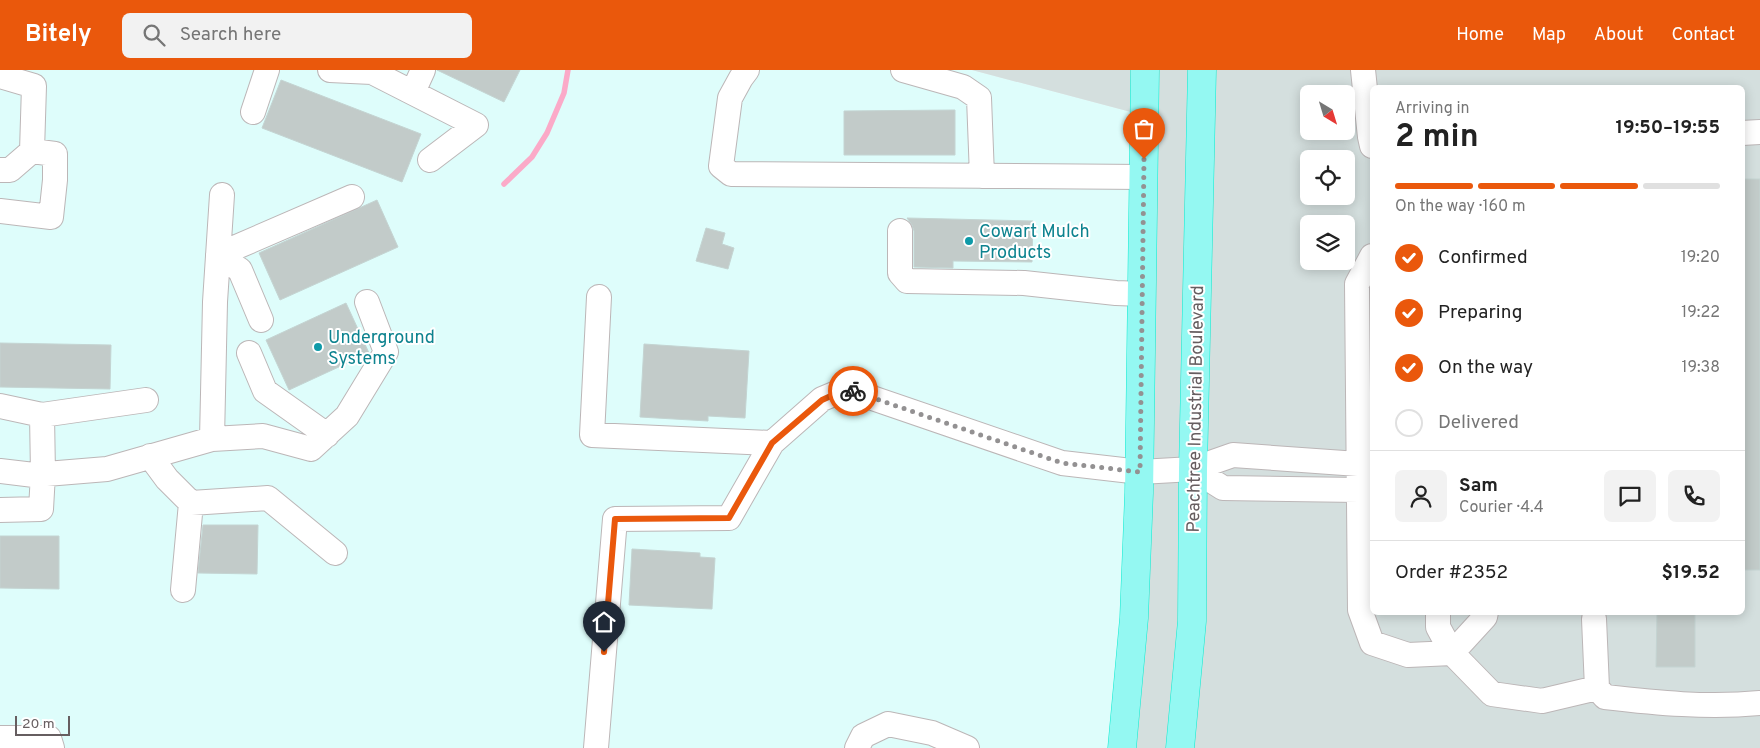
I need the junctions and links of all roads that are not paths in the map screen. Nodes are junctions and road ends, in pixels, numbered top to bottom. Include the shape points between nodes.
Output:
1 (267, 70) edge
2 (330, 70) edge
3 (424, 70) edge
4 (747, 70) edge
5 (904, 70) edge
6 (1202, 70) edge
7 (1363, 70) edge
8 (371, 71) edge
9 (1142, 75) edge
10 (0, 76) edge
11 (413, 92) junction
12 (253, 112) dead end
13 (1760, 132) edge
14 (1745, 133) edge
15 (1370, 137) edge
16 (32, 150) junction
17 (430, 160) dead end
18 (5, 170) edge
19 (982, 176) junction
20 (1144, 177) junction
21 (222, 195) dead end
22 (352, 198) dead end
23 (0, 211) edge
24 (900, 230) dead end
25 (218, 255) junction
26 (1370, 260) edge
27 (1142, 294) junction
28 (599, 297) dead end
29 (367, 302) dead end
30 (261, 320) dead end
31 (249, 353) dead end
32 (146, 400) dead end
33 (0, 406) edge
34 (42, 415) junction
35 (327, 435) junction
36 (212, 438) junction
37 (772, 443) junction
38 (150, 456) junction
39 (1358, 464) junction
40 (1193, 469) junction
41 (0, 471) edge
42 (1140, 472) junction
43 (43, 474) junction
44 (1359, 490) junction
45 (191, 503) junction
46 (0, 510) edge
47 (335, 553) dead end
48 (183, 590) dead end
49 (1438, 615) edge
50 (1486, 615) edge
51 (1594, 619) dead end
52 (1452, 653) junction
53 (1597, 688) junction
54 (1760, 703) edge
55 (0, 738) edge
56 (52, 748) edge
57 (596, 748) edge
58 (857, 748) edge
59 (967, 748) edge
60 (1122, 748) edge
61 (1180, 748) edge

1 - 12 street
2 - 8 street
3 - 11 street
4 - 19 street via 730,98 721,166 731,174
5 - 19 street via 963,87 979,98
6 - 40 highway, Peachtree Industrial Boulevard
7 - 15 street
8 - 11 street
9 - 20 highway
10 - 16 street via 34,86
11 - 17 street via 476,125
13 - 14 street
16 - 18 street
16 - 23 street via 55,154 51,217
19 - 20 street
20 - 27 highway
21 - 25 street
22 - 25 street
24 - 27 street via 900,273 907,280 1024,283
25 - 30 street via 240,270
25 - 36 street
26 - 39 street via 1356,284
27 - 42 highway
28 - 37 street via 592,435
29 - 35 street via 386,352 347,416
31 - 35 street via 265,391
32 - 34 street
33 - 34 street
34 - 43 street
35 - 36 street via 311,449 263,436
36 - 38 street
37 - 42 street via 822,400 846,389 1062,463
37 - 57 street via 729,518 615,519
38 - 43 street via 106,469
38 - 45 street
39 - 40 street via 1233,455
39 - 44 street
40 - 42 street
40 - 44 street via 1223,488
40 - 61 highway, Peachtree Industrial Boulevard via 1192,621
41 - 43 street
42 - 60 highway via 1134,618
43 - 46 street via 41,509
44 - 52 street via 1360,610 1372,643 1408,654
45 - 47 street via 268,498
45 - 48 street
49 - 52 street via 1438,627
50 - 52 street
51 - 53 street
52 - 53 street via 1492,694 1542,701
53 - 54 street via 1605,697 1670,704
55 - 56 street via 49,738
58 - 59 street via 863,736 888,724 932,733

